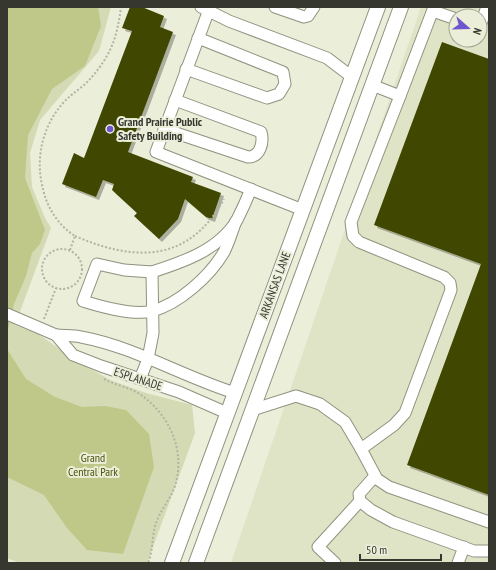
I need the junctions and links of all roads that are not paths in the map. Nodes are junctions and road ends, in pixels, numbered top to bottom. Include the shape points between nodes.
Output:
1 (276, 7) edge
2 (314, 7) edge
3 (378, 7) edge
4 (401, 7) edge
5 (206, 9) edge
6 (434, 9) edge
7 (448, 15) edge
8 (198, 38) junction
9 (186, 69) junction
10 (352, 77) junction
11 (372, 85) junction
12 (400, 96) junction
13 (175, 100) junction
14 (164, 129) junction
15 (251, 189) junction
16 (303, 210) junction
17 (236, 221) junction
18 (152, 272) junction
19 (152, 311) junction
20 (7, 314) edge
21 (56, 335) junction
22 (148, 359) junction
23 (140, 379) junction
24 (235, 393) junction
25 (252, 410) junction
26 (228, 413) junction
27 (361, 449) junction
28 (375, 476) junction
29 (360, 501) junction
30 (489, 522) edge
31 (464, 547) junction
32 (489, 551) edge
33 (172, 563) edge
34 (196, 563) edge
35 (335, 563) edge
36 (458, 563) edge

1 - 2 street via 304,17 308,16
3 - 10 main road, ARKANSAS LANE
4 - 11 main road, ARKANSAS LANE
5 - 8 street
5 - 10 street via 328,58
6 - 7 street
6 - 12 street
8 - 9 street
8 - 9 street via 284,72 285,84 279,94 267,98
9 - 13 street
10 - 11 main road
10 - 16 main road, ARKANSAS LANE
11 - 12 street
11 - 25 main road, ARKANSAS LANE
12 - 27 street via 351,222 353,236 359,242 444,277 450,283 451,290 405,413 394,425
13 - 14 street
13 - 14 street via 261,132 262,143 258,153 248,157
14 - 15 street via 156,152
15 - 16 street
15 - 17 street
16 - 24 main road, ARKANSAS LANE
17 - 18 street via 213,246 182,262
17 - 19 street via 224,251 212,269 196,285 176,299
18 - 19 street
18 - 19 street via 124,270 97,264 83,301 123,311
19 - 22 street via 153,334
20 - 21 street, ESPLANADE
21 - 22 street, ESPLANADE via 80,336
21 - 23 street, ESPLANADE via 73,355
22 - 23 street
22 - 24 street, ESPLANADE
23 - 26 street, ESPLANADE
24 - 25 main road
24 - 26 main road, ARKANSAS LANE
25 - 26 main road
25 - 27 street via 296,396 320,404 345,422
25 - 34 main road, ARKANSAS LANE
26 - 33 main road, ARKANSAS LANE
27 - 28 street
28 - 29 street via 359,494
28 - 30 street via 389,487
29 - 31 street via 393,522
29 - 35 street via 318,547
31 - 32 street
31 - 36 street

